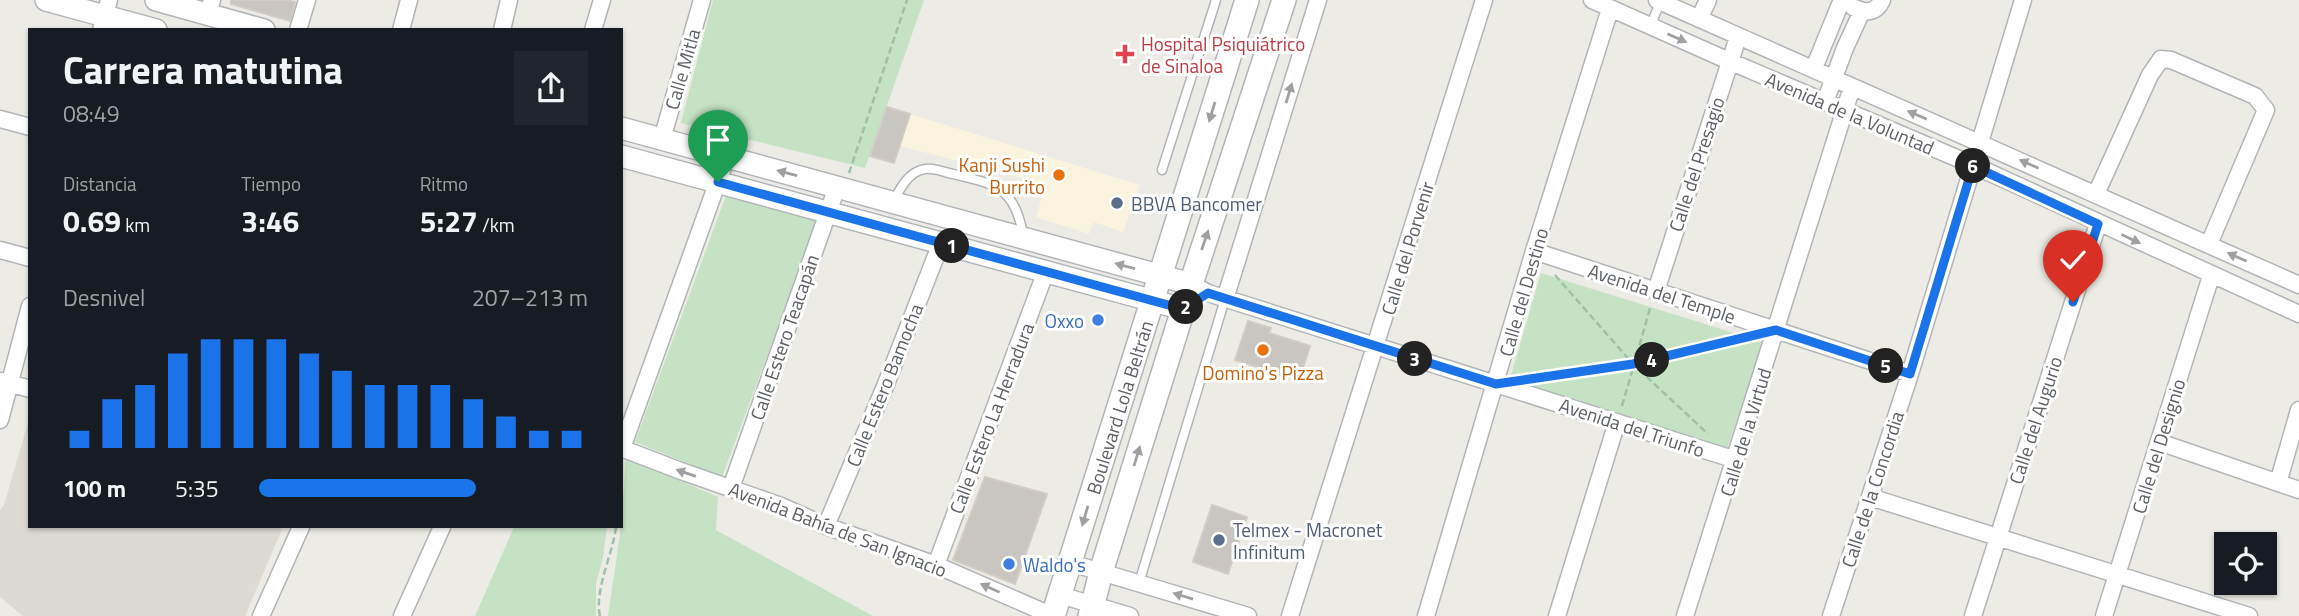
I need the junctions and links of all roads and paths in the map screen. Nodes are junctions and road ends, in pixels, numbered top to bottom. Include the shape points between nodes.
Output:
1 (46, 0) edge
2 (156, 0) edge
3 (307, 0) edge
4 (409, 0) edge
5 (509, 0) edge
6 (602, 0) edge
7 (702, 0) edge
8 (907, 0) edge
9 (1216, 0) edge
10 (1247, 0) edge
11 (1283, 0) edge
12 (1318, 0) edge
13 (1484, 0) edge
14 (1592, 0) edge
15 (1708, 0) edge
16 (1882, 0) edge
17 (2023, 0) edge
18 (1659, 1) edge
19 (1841, 1) edge
20 (210, 7) edge
21 (1610, 9) junction
22 (1862, 11) junction
23 (105, 15) edge
24 (1699, 19) junction
25 (1650, 27) junction
26 (149, 28) edge
27 (259, 28) edge
28 (299, 28) edge
29 (402, 28) edge
30 (502, 28) edge
31 (594, 28) edge
32 (1738, 37) junction
33 (1826, 40) junction
34 (1845, 48) junction
35 (1729, 61) junction
36 (1814, 68) junction
37 (1833, 78) junction
38 (1853, 87) junction
39 (1825, 102) junction
40 (1845, 111) junction
41 (0, 119) edge
42 (28, 126) edge
43 (623, 129) edge
44 (662, 139) junction
45 (1979, 142) junction
46 (727, 156) junction
47 (623, 157) edge
48 (1973, 166) junction
49 (1162, 170) dead end
50 (718, 182) junction
51 (841, 188) junction
52 (2096, 194) junction
53 (892, 202) junction
54 (828, 212) junction
55 (2098, 224) junction
56 (1024, 238) junction
57 (941, 243) junction
58 (2209, 244) junction
59 (0, 250) edge
60 (1534, 251) junction
61 (28, 257) edge
62 (1045, 271) junction
63 (1160, 275) junction
64 (2211, 276) junction
65 (2299, 285) edge
66 (1200, 288) junction
67 (1656, 291) junction
68 (1225, 299) junction
69 (1151, 300) junction
70 (1183, 309) junction
71 (28, 312) edge
72 (2299, 314) edge
73 (1776, 330) junction
74 (1376, 346) junction
75 (1633, 364) junction
76 (1910, 374) junction
77 (5, 382) edge
78 (1496, 384) junction
79 (28, 388) edge
80 (2299, 410) edge
81 (0, 420) edge
82 (1617, 422) junction
83 (1708, 434) dead end
84 (2159, 442) junction
85 (623, 445) edge
86 (623, 448) edge
87 (1736, 460) junction
88 (2278, 483) junction
89 (731, 488) junction
90 (2299, 490) edge
91 (1870, 497) junction
92 (826, 526) junction
93 (301, 528) edge
94 (442, 528) edge
95 (617, 528) edge
96 (1998, 537) junction
97 (1071, 563) junction
98 (936, 565) junction
99 (1101, 572) junction
100 (2117, 575) junction
101 (1139, 583) junction
102 (1055, 609) edge
103 (1091, 610) edge
104 (1211, 611) edge
105 (2243, 615) edge
106 (261, 616) edge
107 (402, 616) edge
108 (600, 616) edge
109 (1129, 616) edge
110 (1248, 616) edge
111 (1290, 616) edge
112 (1426, 616) edge
113 (1557, 616) edge
114 (1685, 616) edge
115 (1831, 616) edge
116 (1973, 616) edge
117 (2104, 616) edge

1 - 23 street
2 - 20 street
3 - 28 street
4 - 29 street
5 - 30 street
6 - 31 street
7 - 44 street, Calle Mitla
8 - 51 path
9 - 49 lane
10 -> 63 main road, Boulevard Lola Beltrán
66 -> 11 main road, Boulevard Lola Beltrán
68 -> 12 street
13 - 74 street, Calle del Porvenir
14 - 21 street, Avenida de la Voluntad
15 - 24 street
16 - 22 street via 1875,10
17 - 45 street, Calle de la Concordia
18 - 24 street, Avenida de la Voluntad
18 - 25 lane
19 - 22 street
19 - 33 street
20 - 27 street
21 - 25 street, Avenida de la Voluntad
21 - 60 street, Calle del Destino
22 - 34 street
23 - 26 street
24 - 32 street, Avenida de la Voluntad
25 -> 35 street, Avenida de la Voluntad
32 - 35 street, Calle del Presagio
32 - 36 street, Avenida de la Voluntad
33 - 34 street
33 - 36 street
34 - 37 street
35 - 39 street, Avenida de la Voluntad
35 - 67 street, Calle del Presagio
36 - 37 street, Avenida de la Voluntad
37 - 38 street, Avenida de la Voluntad
37 - 39 street
38 - 40 street, Calle de la Virtud
45 -> 38 street, Avenida de la Voluntad
39 - 40 street, Avenida de la Voluntad
40 - 48 street, Avenida de la Voluntad
40 - 73 street, Calle de la Virtud
41 - 42 street
43 - 44 street
44 - 46 street
45 - 48 street, Calle de la Concordia
52 -> 45 street, Avenida de la Voluntad
46 - 50 street
51 -> 46 street
47 - 50 street
48 - 55 street, Avenida de la Voluntad
48 - 76 street, Calle de la Concordia
50 - 54 street
50 - 85 street
51 - 53 street
51 - 54 street, Calle Estero Teacapán
52 - 58 street, Avenida de la Voluntad
52 - 58 street via 2161,59 2255,96 2266,110
53 - 56 street
53 - 56 lane via 919,170 980,180 1016,205
54 - 57 street
54 - 89 street, Calle Estero Teacapán
55 -> 64 street, Avenida de la Voluntad
55 - 96 street, Calle del Augurio
63 -> 56 street
57 - 62 street
57 - 92 street, Calle Estero Bamocha
65 -> 58 street, Avenida de la Voluntad
59 - 61 street
60 - 67 street, Avenida del Temple
60 - 75 path
60 - 78 street, Calle del Destino
62 - 69 street
62 - 98 street, Calle Estero La Herradura
63 - 66 street
63 - 69 main road, Boulevard Lola Beltrán
64 - 72 street, Avenida de la Voluntad
64 - 84 street, Calle del Designio
66 - 68 street, Avenida del Triunfo
66 - 70 main road, Boulevard Lola Beltrán
67 - 73 street, Avenida del Temple
67 - 75 path
68 - 74 street, Avenida del Triunfo
68 - 101 lane
69 - 70 street
69 -> 97 main road, Boulevard Lola Beltrán
99 -> 70 main road, Boulevard Lola Beltrán
71 - 77 street
73 - 75 path
73 - 76 street, Avenida del Temple
73 - 87 street, Calle de la Virtud
74 - 78 street, Avenida del Triunfo
74 - 111 street, Calle del Porvenir
75 - 78 path
75 - 82 path
75 - 83 path
76 - 91 street, Calle de la Concordia
77 - 79 street
77 - 81 street
78 - 82 street, Avenida del Triunfo
78 - 112 street, Calle del Destino
80 - 88 street
82 - 87 street, Avenida del Triunfo
82 - 113 street
84 - 88 street
84 - 100 street, Calle del Designio
89 -> 86 street, Avenida Bahía de San Ignacio
87 - 114 street, Calle de la Virtud
88 - 90 street
89 - 92 street, Avenida Bahía de San Ignacio
91 - 96 street
91 - 115 street, Calle de la Concordia
92 - 98 street, Avenida Bahía de San Ignacio
93 - 106 street
94 - 107 street
95 - 108 path
96 - 100 street
96 - 116 street, Calle del Augurio
97 - 99 street
97 - 102 main road, Boulevard Lola Beltrán
102 -> 98 street, Avenida Bahía de San Ignacio
99 - 101 street
99 - 103 main road, Boulevard Lola Beltrán
100 - 105 street
100 - 117 street, Calle del Designio
104 -> 101 street
102 - 103 street, Avenida Bahía de San Ignacio
103 - 109 street, Avenida Bahía de San Ignacio
104 - 110 street

